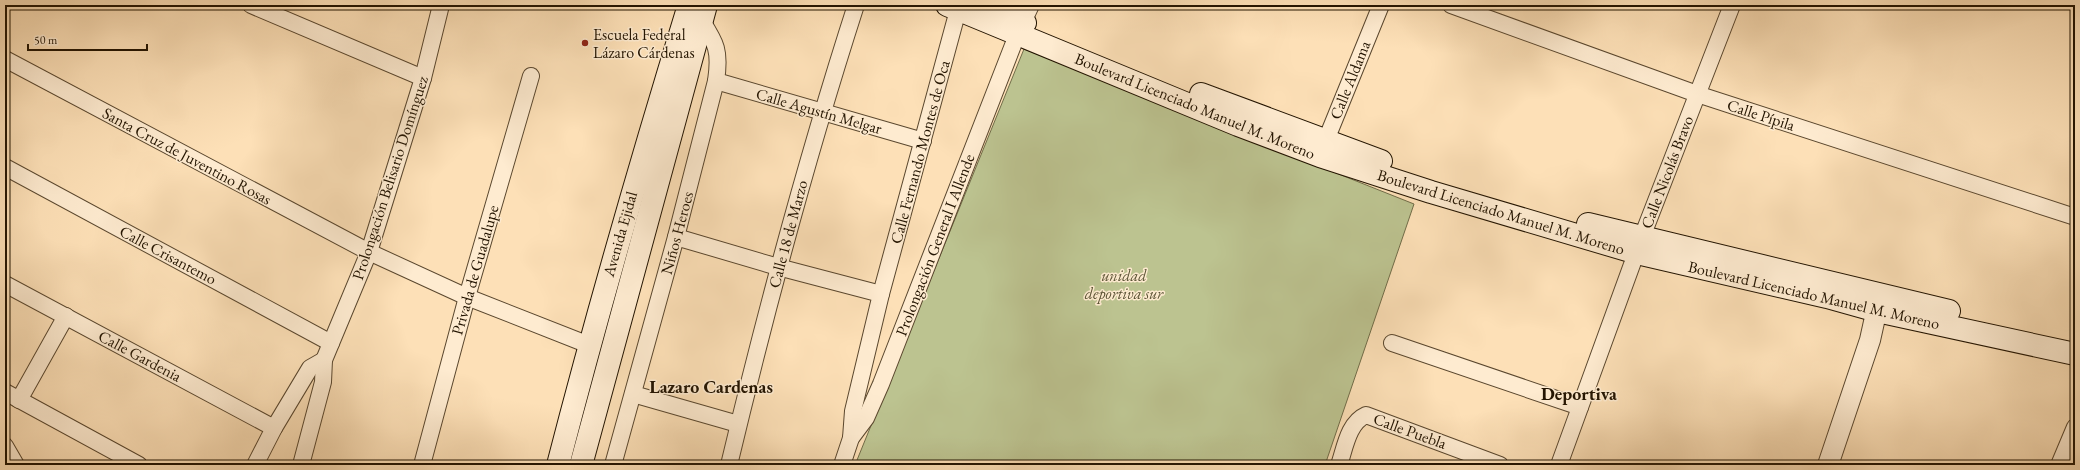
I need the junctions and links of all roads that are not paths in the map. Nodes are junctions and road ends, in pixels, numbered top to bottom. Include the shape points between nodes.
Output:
1 (251, 5) edge
2 (441, 5) edge
3 (856, 5) edge
4 (986, 5) edge
5 (1381, 5) edge
6 (1451, 5) edge
7 (1732, 5) edge
8 (952, 8) edge
9 (697, 9) edge
10 (1024, 21) edge
11 (5, 59) edge
12 (531, 76) dead end
13 (423, 78) junction
14 (716, 81) junction
15 (1697, 94) junction
16 (822, 111) junction
17 (923, 141) junction
18 (1323, 148) junction
19 (5, 167) edge
20 (2075, 217) edge
21 (676, 237) junction
22 (1640, 245) junction
23 (369, 252) junction
24 (778, 267) junction
25 (5, 284) edge
26 (881, 294) junction
27 (467, 297) junction
28 (1879, 303) junction
29 (66, 316) junction
30 (2075, 339) edge
31 (1392, 342) dead end
32 (331, 343) junction
33 (589, 345) junction
34 (2075, 354) edge
35 (324, 360) junction
36 (633, 394) junction
37 (9, 397) edge
38 (1580, 407) junction
39 (738, 424) junction
40 (2075, 427) edge
41 (274, 428) junction
42 (851, 438) junction
43 (5, 446) edge
44 (1463, 458) edge
45 (16, 465) edge
46 (139, 465) edge
47 (255, 465) edge
48 (302, 465) edge
49 (422, 465) edge
50 (558, 465) edge
51 (581, 465) edge
52 (613, 465) edge
53 (729, 465) edge
54 (842, 465) edge
55 (1339, 465) edge
56 (1500, 465) edge
57 (1560, 465) edge
58 (1828, 465) edge
59 (2059, 465) edge

1 - 13 street
2 - 13 street, Prolongación Belisario Domínguez
3 - 16 street, Calle 18 de Marzo
4 - 10 main road, Boulevard Licenciado Manuel M. Moreno
5 - 18 street, Calle Aldama
6 - 15 street, Calle Pípila
7 - 15 street, Calle Nicolás Bravo
8 - 10 main road, Boulevard Licenciado Manuel M. Moreno
8 - 17 street, Calle Fernando Montes de Oca
9 - 14 street, Niños Heroes via 718,50
9 - 33 main road, Avenida Ejidal via 643,156
9 - 51 main road, Avenida Ejidal
10 - 18 main road, Boulevard Licenciado Manuel M. Moreno via 1216,100
10 - 42 street, Prolongación General I Allende via 881,384 866,418
11 - 23 street, Santa Cruz de Juventino Rosas
12 - 27 street, Privada de Guadalupe
13 - 23 street, Prolongación Belisario Domínguez
14 - 16 street, Calle Agustín Melgar
14 - 21 street, Niños Heroes
15 - 20 street, Calle Pípila
15 - 22 street, Calle Nicolás Bravo
16 - 17 street, Calle Agustín Melgar
16 - 24 street, Calle 18 de Marzo
17 - 26 street, Calle Fernando Montes de Oca
18 - 22 main road, Boulevard Licenciado Manuel M. Moreno via 1382,162
19 - 32 street, Calle Crisantemo
21 - 24 street
21 - 36 street, Niños Heroes
22 - 28 main road, Boulevard Licenciado Manuel M. Moreno
22 - 38 street, Calle Nicolás Bravo
23 - 27 street, Santa Cruz de Juventino Rosas
23 - 32 street, Prolongación Belisario Domínguez
24 - 26 street
24 - 39 street, Calle 18 de Marzo
25 - 29 street, Calle Gardenia
26 - 42 street, Calle Fernando Montes de Oca via 853,411
27 - 33 street, Santa Cruz de Juventino Rosas
27 - 49 street, Privada de Guadalupe
28 - 30 main road, Boulevard Licenciado Manuel M. Moreno
28 - 34 main road, Boulevard Licenciado Manuel M. Moreno
28 - 58 street
29 - 37 street
29 - 41 street, Calle Gardenia
31 - 38 street
32 - 35 street, Prolongación Belisario Domínguez
33 - 50 main road, Avenida Ejidal
35 - 41 street via 310,368
35 - 48 street, Prolongación Belisario Domínguez via 323,382
36 - 39 street
36 - 52 street, Niños Heroes
37 - 46 street
38 - 57 street, Calle Nicolás Bravo
39 - 53 street, Calle 18 de Marzo
40 - 59 street
41 - 47 street
42 - 54 street, Prolongación General I Allende
43 - 45 street
44 - 55 street, Calle Puebla via 1366,415 1358,418 1353,425
44 - 56 street, Calle Puebla

